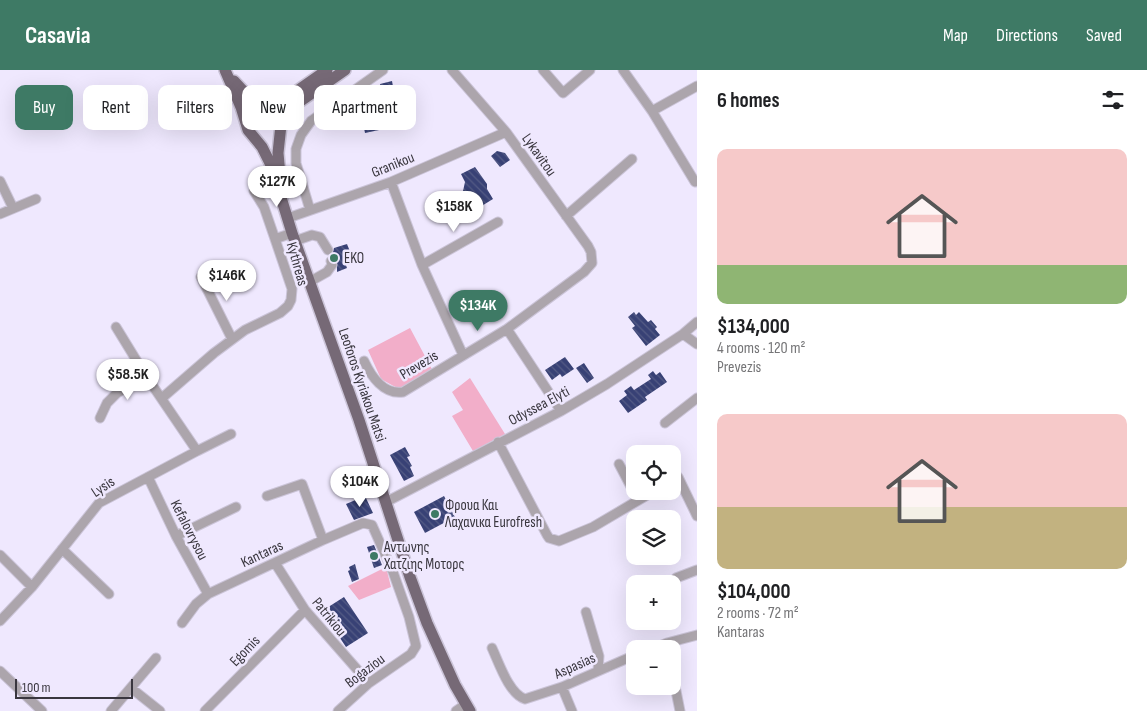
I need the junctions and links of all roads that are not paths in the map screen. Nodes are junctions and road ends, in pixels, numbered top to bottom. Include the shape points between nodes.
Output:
1 (225, 70) edge
2 (327, 70) edge
3 (345, 70) edge
4 (383, 70) edge
5 (452, 70) edge
6 (543, 70) edge
7 (590, 70) edge
8 (624, 70) edge
9 (304, 86) edge
10 (697, 86) edge
11 (242, 91) edge
12 (304, 99) edge
13 (652, 111) junction
14 (242, 112) edge
15 (248, 130) edge
16 (275, 130) edge
17 (280, 130) edge
18 (506, 132) junction
19 (255, 136) junction
20 (632, 159) dead end
21 (0, 180) edge
22 (391, 182) junction
23 (695, 182) dead end
24 (254, 191) dead end
25 (36, 199) dead end
26 (13, 208) junction
27 (310, 210) junction
28 (286, 212) junction
29 (0, 214) edge
30 (566, 216) junction
31 (498, 222) dead end
32 (294, 237) junction
33 (275, 239) junction
34 (328, 250) dead end
35 (331, 260) dead end
36 (592, 263) joint
37 (422, 265) junction
38 (201, 276) dead end
39 (311, 282) junction
40 (697, 322) edge
41 (116, 327) dead end
42 (507, 329) junction
43 (683, 334) junction
44 (232, 339) junction
45 (697, 344) edge
46 (463, 355) junction
47 (364, 361) dead end
48 (146, 376) junction
49 (162, 398) junction
50 (697, 398) edge
51 (561, 411) junction
52 (100, 418) dead end
53 (666, 422) dead end
54 (232, 434) dead end
55 (498, 442) junction
56 (197, 451) junction
57 (619, 464) dead end
58 (148, 477) junction
59 (626, 477) edge
60 (681, 489) edge
61 (267, 496) dead end
62 (638, 500) edge
63 (386, 502) junction
64 (236, 506) dead end
65 (697, 516) edge
66 (176, 536) junction
67 (323, 540) junction
68 (62, 550) junction
69 (0, 555) edge
70 (275, 563) junction
71 (407, 568) junction
72 (697, 570) edge
73 (393, 572) junction
74 (681, 576) edge
75 (32, 587) junction
76 (109, 594) dead end
77 (208, 594) junction
78 (304, 610) junction
79 (586, 612) dead end
80 (0, 621) edge
81 (182, 622) dead end
82 (697, 635) edge
83 (681, 641) edge
84 (492, 648) dead end
85 (156, 658) dead end
86 (626, 659) edge
87 (598, 670) junction
88 (0, 671) edge
89 (368, 683) junction
90 (562, 687) junction
91 (131, 688) junction
92 (677, 695) edge
93 (464, 709) edge
94 (42, 711) edge
95 (111, 711) edge
96 (160, 711) edge
97 (206, 711) edge
98 (338, 711) edge
99 (572, 711) edge
100 (680, 711) edge

1 - 11 main road, Leoforos Kyriakou Matsi
1 - 14 main road, Leoforos Kyriakou Matsi
2 - 9 main road
3 - 12 main road
4 - 27 street via 311,121 301,135 296,149 296,164
5 - 18 street, Lykavitou
6 - 7 street via 563,93
8 - 13 street
10 - 13 street
13 - 23 street
15 - 19 main road, Leoforos Kyriakou Matsi
16 - 19 main road via 268,138
17 - 28 main road, Leoforos Kyriakou Matsi via 278,153
18 - 22 street, Granikou
18 - 30 street, Lykavitou
19 - 28 main road, Leoforos Kyriakou Matsi via 271,165
20 - 30 street
21 - 26 street
22 - 27 street, Granikou
22 - 37 street
24 - 33 street via 264,207
25 - 26 street
26 - 29 street
27 - 28 street, Granikou
28 - 32 main road, Leoforos Kyriakou Matsi
30 - 36 street, Lykavitou via 588,246
31 - 37 street
32 - 33 street, Kythreas
32 - 34 street, Kythreas via 320,237
32 - 39 main road, Leoforos Kyriakou Matsi
33 - 44 street, Kythreas via 290,284 291,300 285,310
35 - 39 street via 332,265 327,272
36 - 42 street, Prevezis
37 - 46 street
38 - 44 street
39 - 63 main road, Leoforos Kyriakou Matsi
40 - 43 street, Odyssea Elyti
41 - 48 street
42 - 46 street, Prevezis
42 - 51 street
43 - 45 street
43 - 51 street, Odyssea Elyti
44 - 49 street, Kythreas
46 - 47 street, Prevezis via 413,387 398,392 379,384
48 - 49 street
48 - 52 street via 116,393 107,402
49 - 56 street
50 - 53 street
51 - 55 street, Odyssea Elyti
54 - 56 street, Lysis
55 - 62 street via 550,538 559,541 593,527
55 - 63 street, Odyssea Elyti
56 - 58 street, Lysis
57 - 59 street
58 - 66 street, Kefalovrysou
58 - 68 street, Lysis via 99,503
60 - 65 street
61 - 67 street via 302,484
63 - 71 main road, Leoforos Kyriakou Matsi
64 - 66 street
66 - 77 street, Kefalovrysou
67 - 70 street, Kantaras
67 - 73 street, Kantaras via 363,523 368,524 375,528
68 - 75 street, Lysis
68 - 76 street
69 - 75 street
70 - 77 street, Kantaras
70 - 78 street, Patrikiou
71 - 73 street
71 - 93 main road, Leoforos Kyriakou Matsi
72 - 74 street
73 - 89 street, Bogaziou via 416,646 411,654
75 - 80 street, Lysis
77 - 81 street, Kantaras
78 - 89 street, Patrikiou
78 - 97 street, Egomis
79 - 87 street via 599,656
82 - 83 street
84 - 90 street, Aspasias via 514,692 520,697 525,699
85 - 91 street
86 - 87 street, Aspasias
87 - 90 street, Aspasias
88 - 94 street
89 - 98 street, Bogaziou
90 - 99 street
91 - 95 street
91 - 96 street
92 - 100 street

